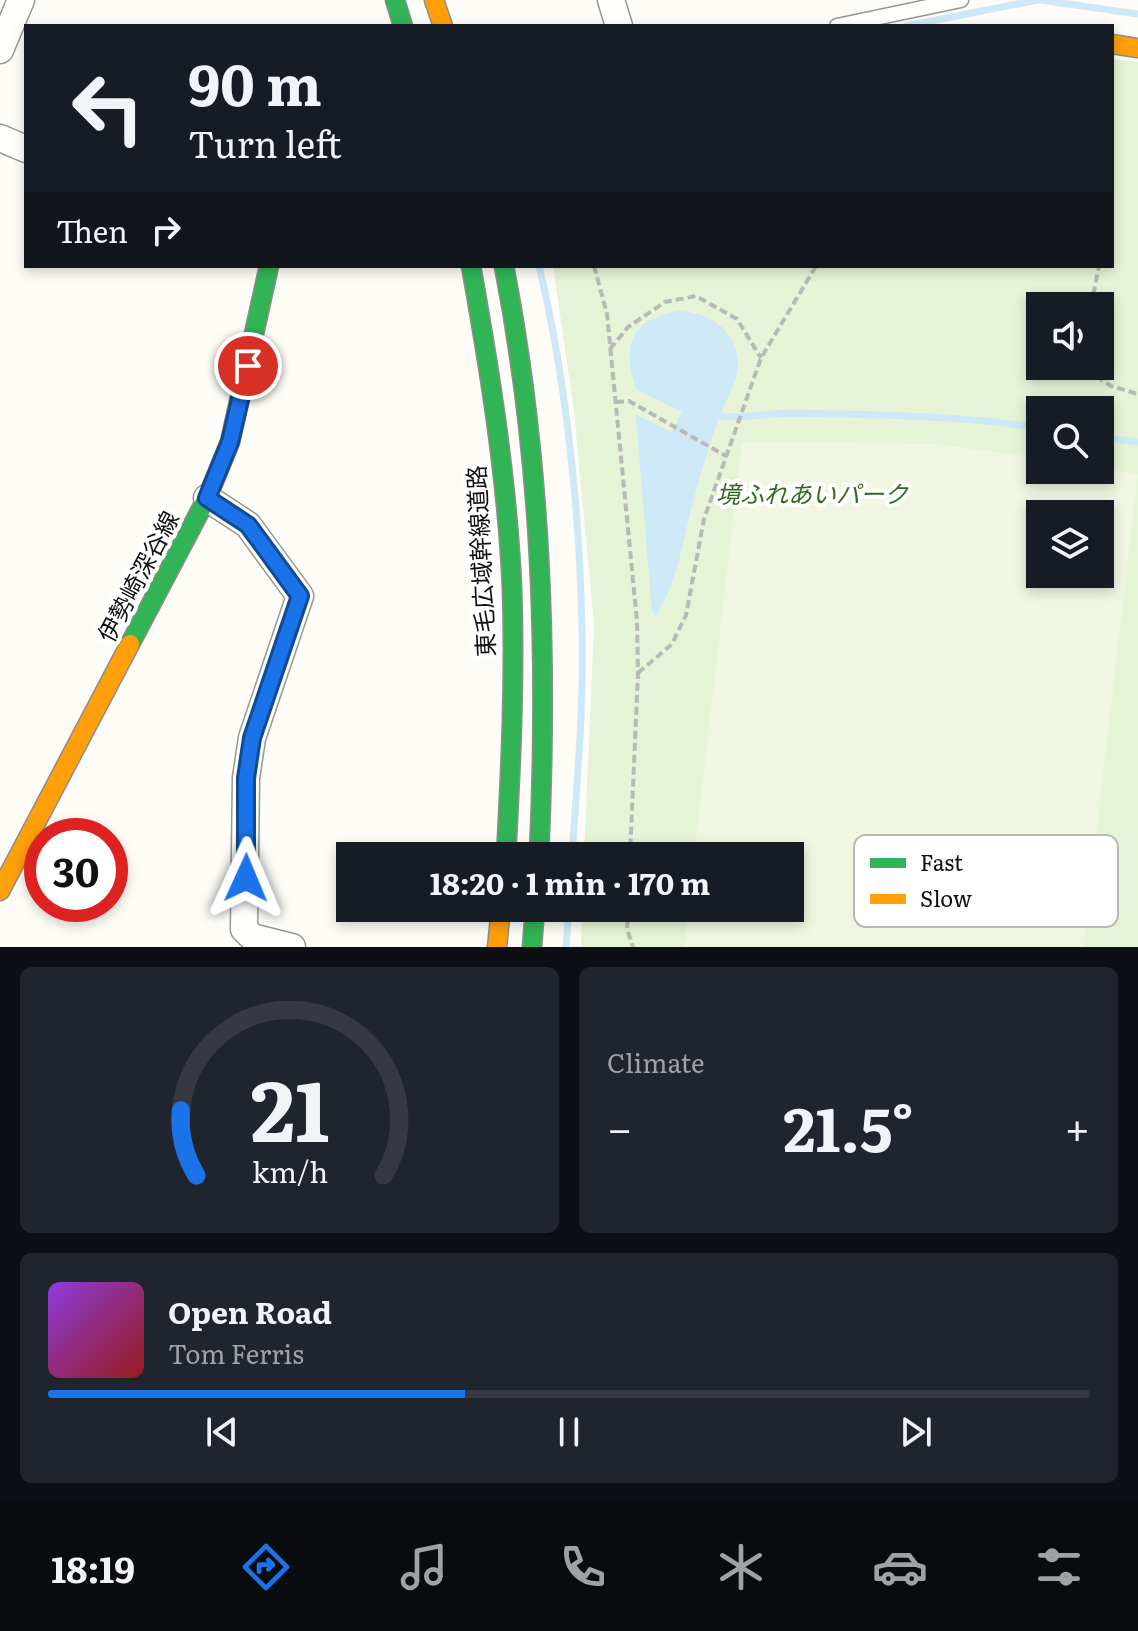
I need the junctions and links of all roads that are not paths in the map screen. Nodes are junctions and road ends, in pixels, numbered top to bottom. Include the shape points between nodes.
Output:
1 (21, 0) edge
2 (395, 0) edge
3 (611, 0) edge
4 (961, 0) edge
5 (925, 4) edge
6 (440, 9) edge
7 (402, 24) edge
8 (422, 24) edge
9 (618, 24) edge
10 (845, 24) edge
11 (1114, 44) edge
12 (1138, 48) edge
13 (0, 50) edge
14 (0, 138) edge
15 (24, 148) edge
16 (269, 268) edge
17 (471, 268) edge
18 (504, 268) edge
19 (207, 498) junction
20 (507, 842) edge
21 (540, 842) edge
22 (7, 857) edge
23 (0, 891) edge
24 (500, 922) edge
25 (534, 922) edge
26 (292, 947) edge
27 (497, 947) edge
28 (532, 947) edge

1 - 13 street
2 - 7 main road
3 - 9 street
4 - 5 lane
5 - 10 lane
6 - 8 main road
11 - 12 main road
14 - 15 street
16 - 19 main road, 伊勢崎深谷線 via 230,442
17 - 20 main road, 東毛広域幹線道路 via 493,390 506,510 513,628
18 - 21 main road via 536,499 545,747
19 - 22 main road, 伊勢崎深谷線
19 - 26 street via 248,525 300,596 252,738 246,778 244,929 252,937
22 - 23 main road, 伊勢崎深谷線
24 - 27 main road
25 - 28 main road

